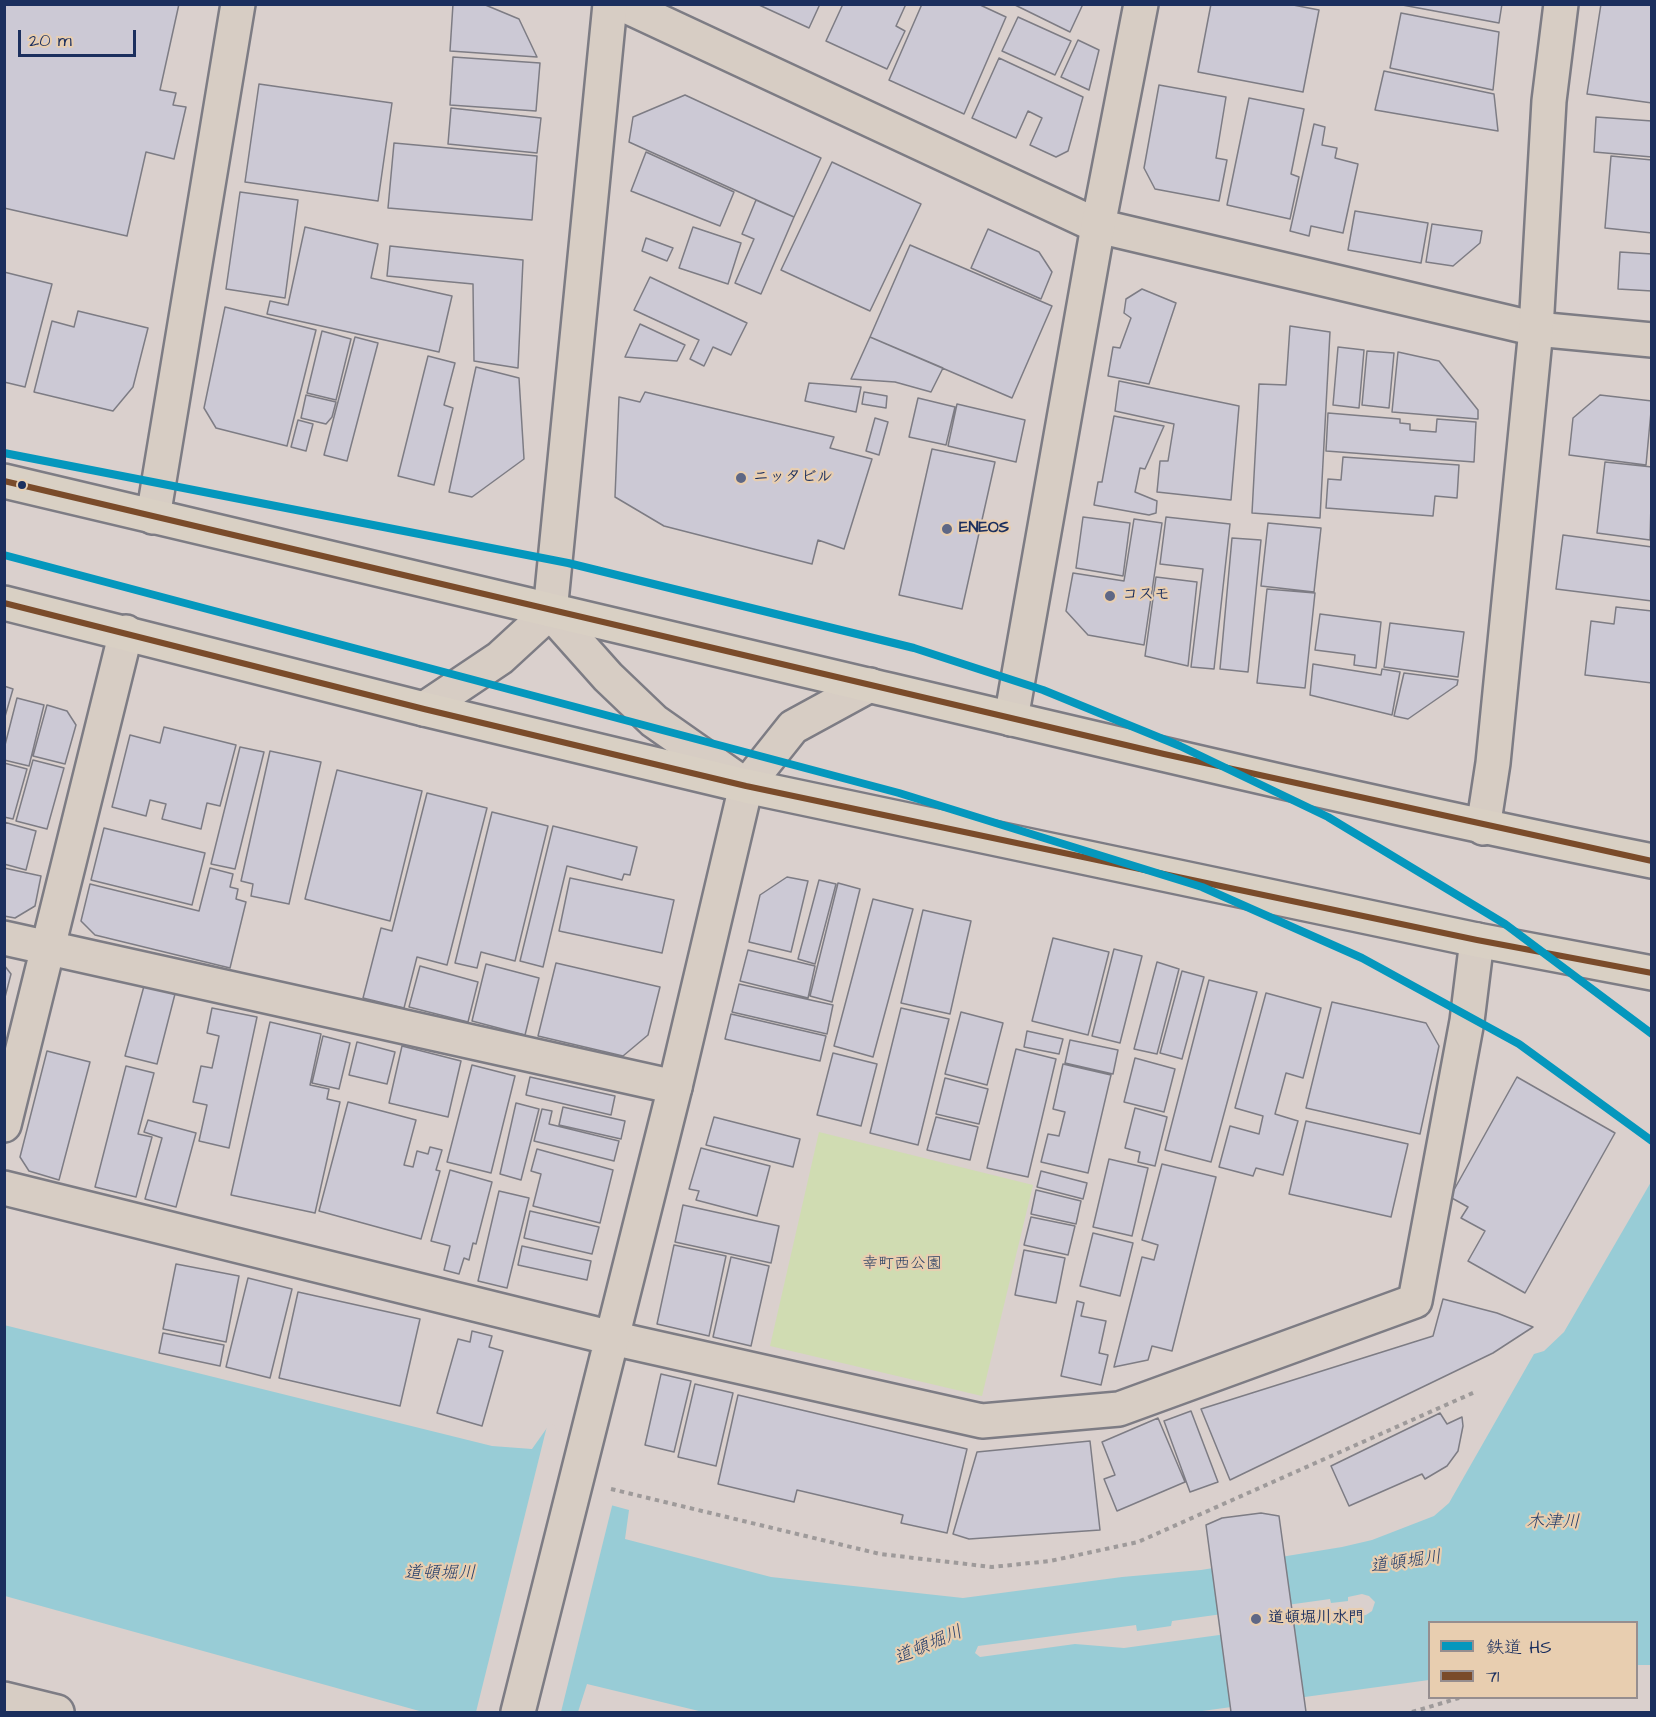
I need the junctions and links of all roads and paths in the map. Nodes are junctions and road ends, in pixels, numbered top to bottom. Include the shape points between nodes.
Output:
1 (238, 4) edge
2 (610, 4) edge
3 (622, 4) edge
4 (1141, 4) edge
5 (1561, 4) edge
6 (1098, 226) junction
7 (1536, 329) junction
8 (1652, 340) edge
9 (4, 481) edge
10 (153, 517) junction
11 (4, 603) edge
12 (550, 612) junction
13 (126, 632) junction
14 (870, 685) junction
15 (424, 709) junction
16 (1011, 719) junction
17 (746, 786) junction
18 (1483, 828) junction
19 (1652, 861) edge
20 (4, 938) edge
21 (1477, 940) junction
22 (48, 948) junction
23 (1652, 973) edge
24 (675, 1087) junction
25 (4, 1125) edge
26 (4, 1188) edge
27 (612, 1338) junction
28 (1475, 1392) dead end
29 (616, 1491) dead end
30 (4, 1699) edge
31 (1456, 1699) edge
32 (57, 1713) edge
33 (518, 1713) edge
34 (1412, 1713) edge

1 - 10 street
2 - 12 street
3 - 6 street
4 - 6 street
5 - 7 street via 1549,100
6 - 7 street
6 - 16 street
7 - 8 street
7 - 18 street via 1493,763
9 - 10 main road
10 - 12 main road
11 - 13 main road
12 - 14 main road
12 - 15 street via 500,658
12 - 17 street via 654,722
13 - 15 main road
13 - 22 street
14 - 16 main road
14 - 17 street via 794,727
15 - 17 main road
16 - 18 main road
17 - 21 main road
17 - 24 street
18 - 19 main road
20 - 22 street
21 - 23 main road
21 - 27 street via 1467,1021 1415,1301 1119,1409 982,1421
22 - 24 street
22 - 25 street
24 - 27 street
26 - 27 street
27 - 33 street
28 - 29 path via 1138,1542 1050,1561 992,1567 880,1554
30 - 32 street
31 - 34 path

